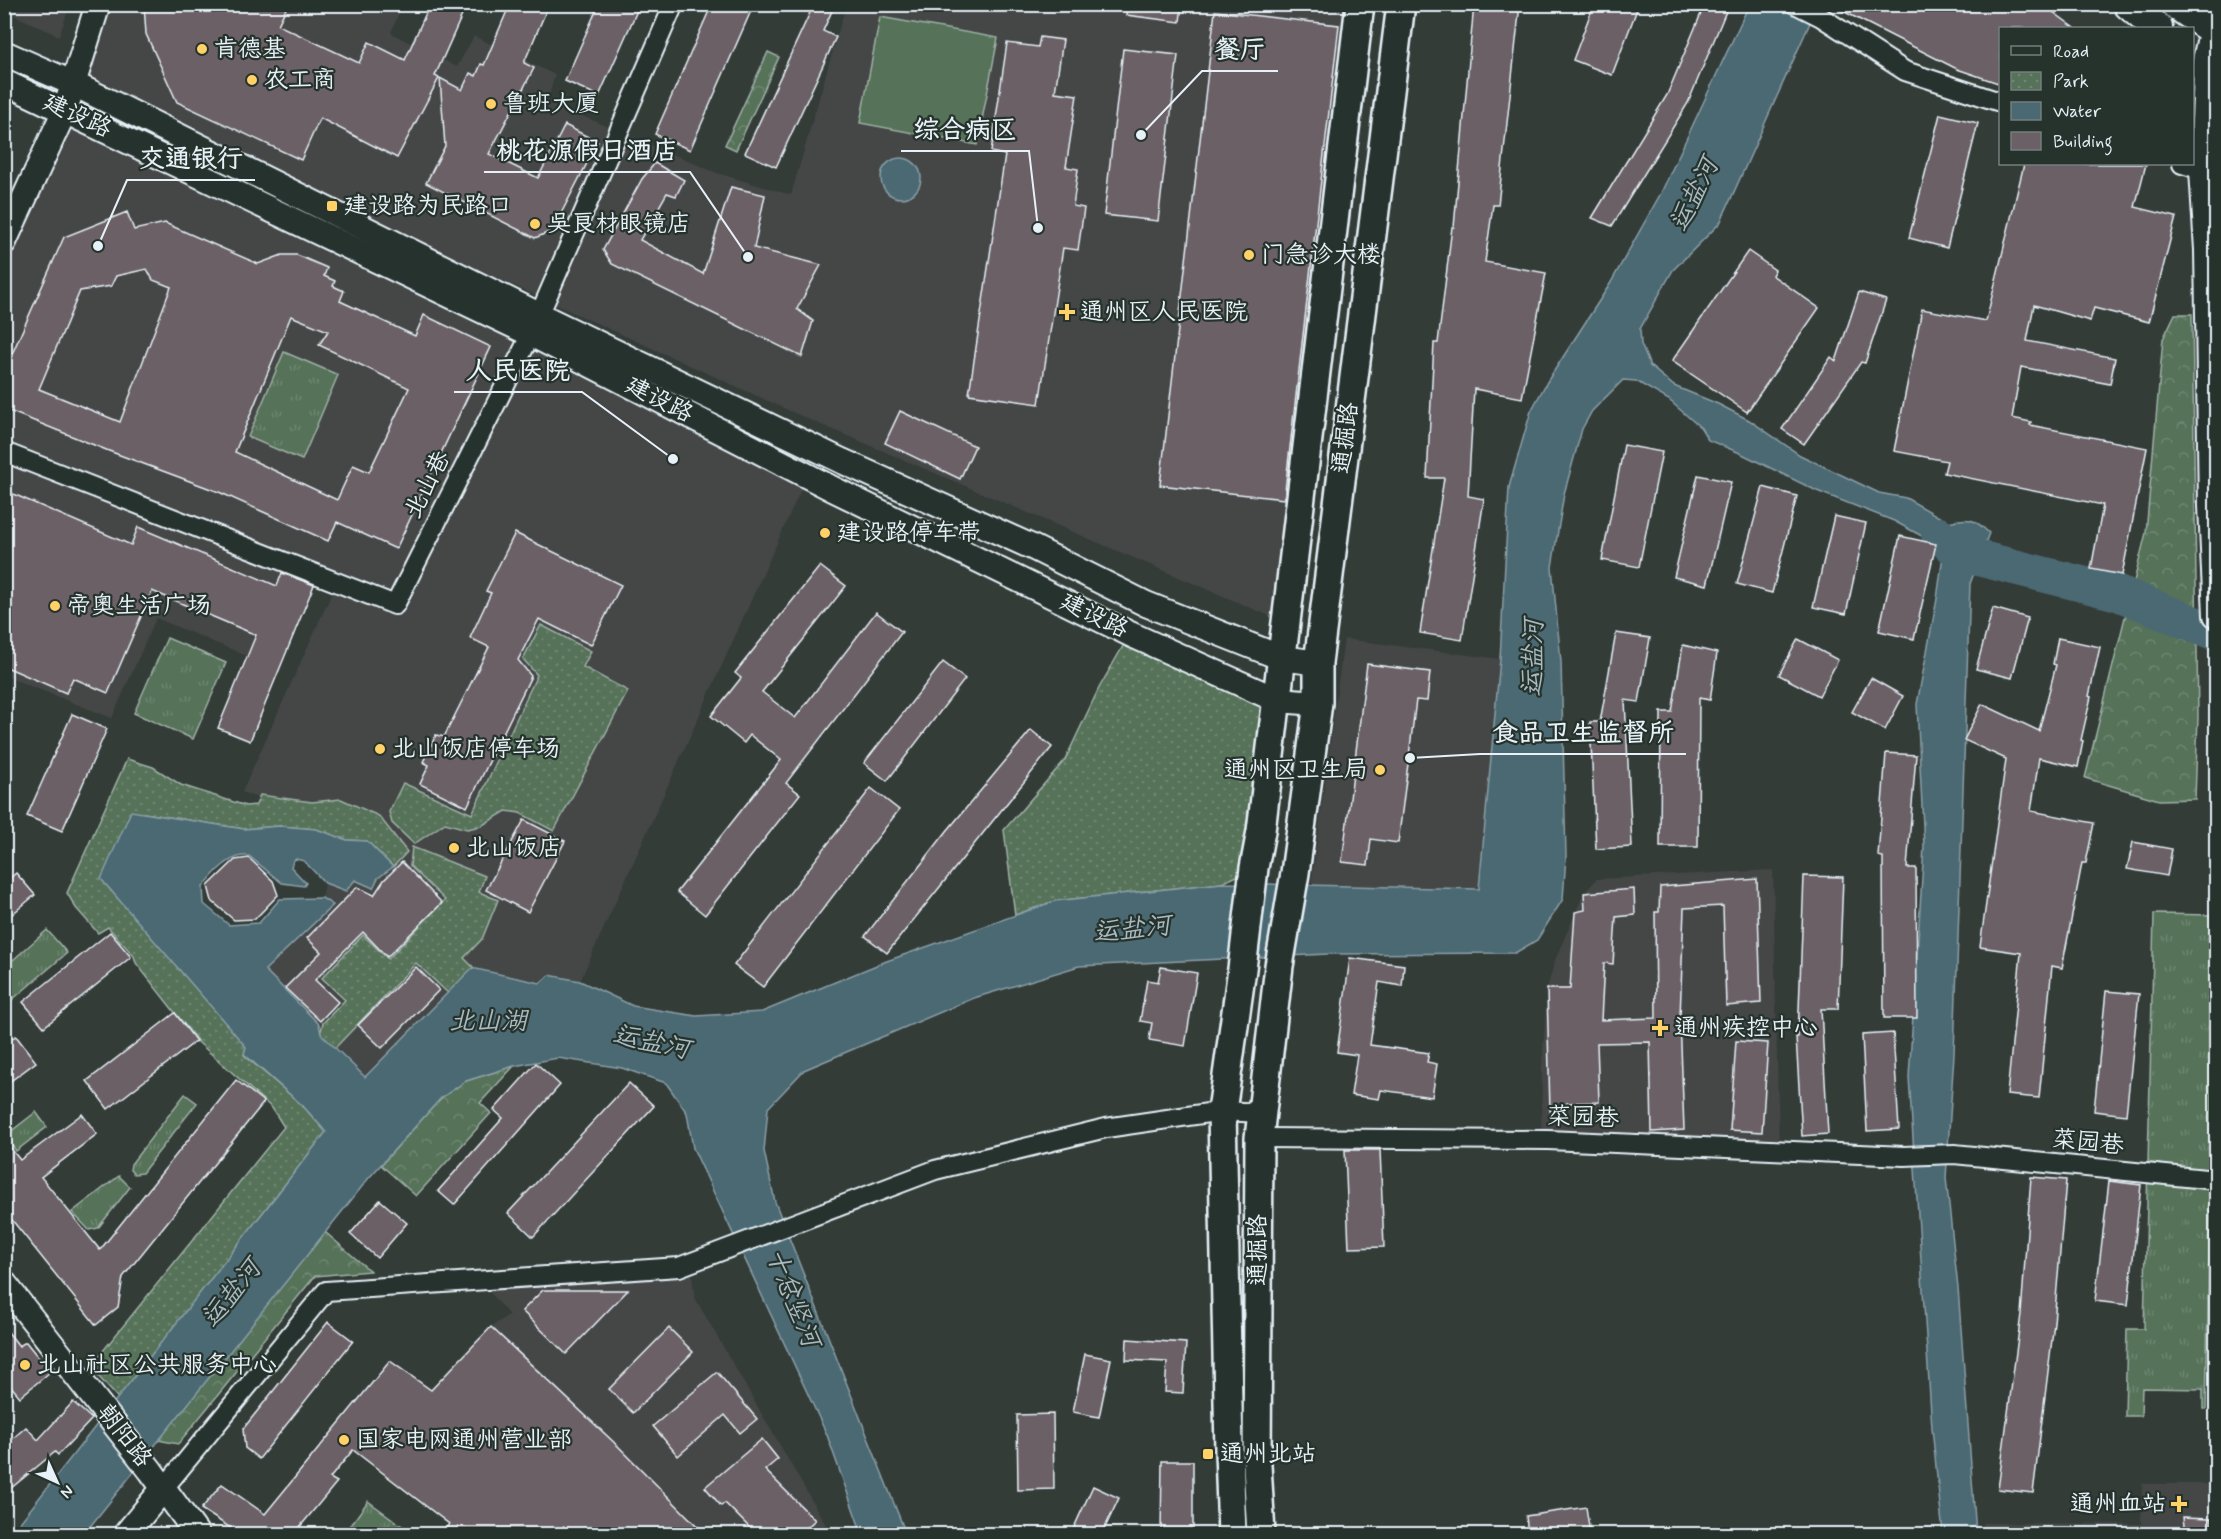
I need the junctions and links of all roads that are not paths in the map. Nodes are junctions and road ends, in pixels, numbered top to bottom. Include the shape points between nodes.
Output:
1 (98, 4) edge
2 (674, 4) edge
3 (1360, 4) edge
4 (1401, 4) edge
5 (1795, 4) edge
6 (2129, 4) edge
7 (2176, 4) edge
8 (2156, 27) edge
9 (2216, 29) edge
10 (4, 53) edge
11 (2205, 68) edge
12 (4, 82) edge
13 (74, 84) junction
14 (1999, 101) edge
15 (65, 110) junction
16 (2200, 168) edge
17 (4, 242) edge
18 (535, 324) junction
19 (4, 452) edge
20 (2217, 615) edge
21 (1282, 658) junction
22 (1318, 663) junction
23 (1277, 700) junction
24 (1318, 703) junction
25 (1222, 1111) junction
26 (1261, 1125) junction
27 (2217, 1180) edge
28 (4, 1283) edge
29 (157, 1479) junction
30 (126, 1534) edge
31 (196, 1534) edge
32 (1232, 1534) edge
33 (1261, 1534) edge

1 - 13 street
2 - 18 street, 北山巷
3 - 21 main road, 通掘路
4 - 22 main road, 通掘路
5 - 14 street via 1905,71
6 - 8 main road
7 - 9 main road
9 - 11 main road
10 - 13 street, 建设路
11 - 16 street
12 - 15 street, 建设路
13 - 15 street
13 - 18 street, 建设路
15 - 17 street
15 - 18 street, 建设路
16 - 20 street via 2207,250 2211,506
18 - 19 street, 北山巷 via 395,605
18 - 21 street, 建设路 via 1032,547 1146,604
18 - 23 street, 建设路 via 844,494 1130,634
21 - 22 street, 建设路
21 - 23 main road, 通掘路
22 - 24 main road, 通掘路
23 - 24 street, 建设路
23 - 25 main road, 通掘路
24 - 26 main road, 通掘路 via 1279,966
25 - 26 street, 菜园巷
25 - 29 street, 菜园巷 via 1106,1128 935,1170 679,1267 326,1291
25 - 32 main road, 通掘路
26 - 27 street, 菜园巷 via 1904,1156 1954,1154
26 - 33 main road, 通掘路 via 1257,1465
28 - 29 street, 朝阳路
29 - 30 street
29 - 31 street, 朝阳路

